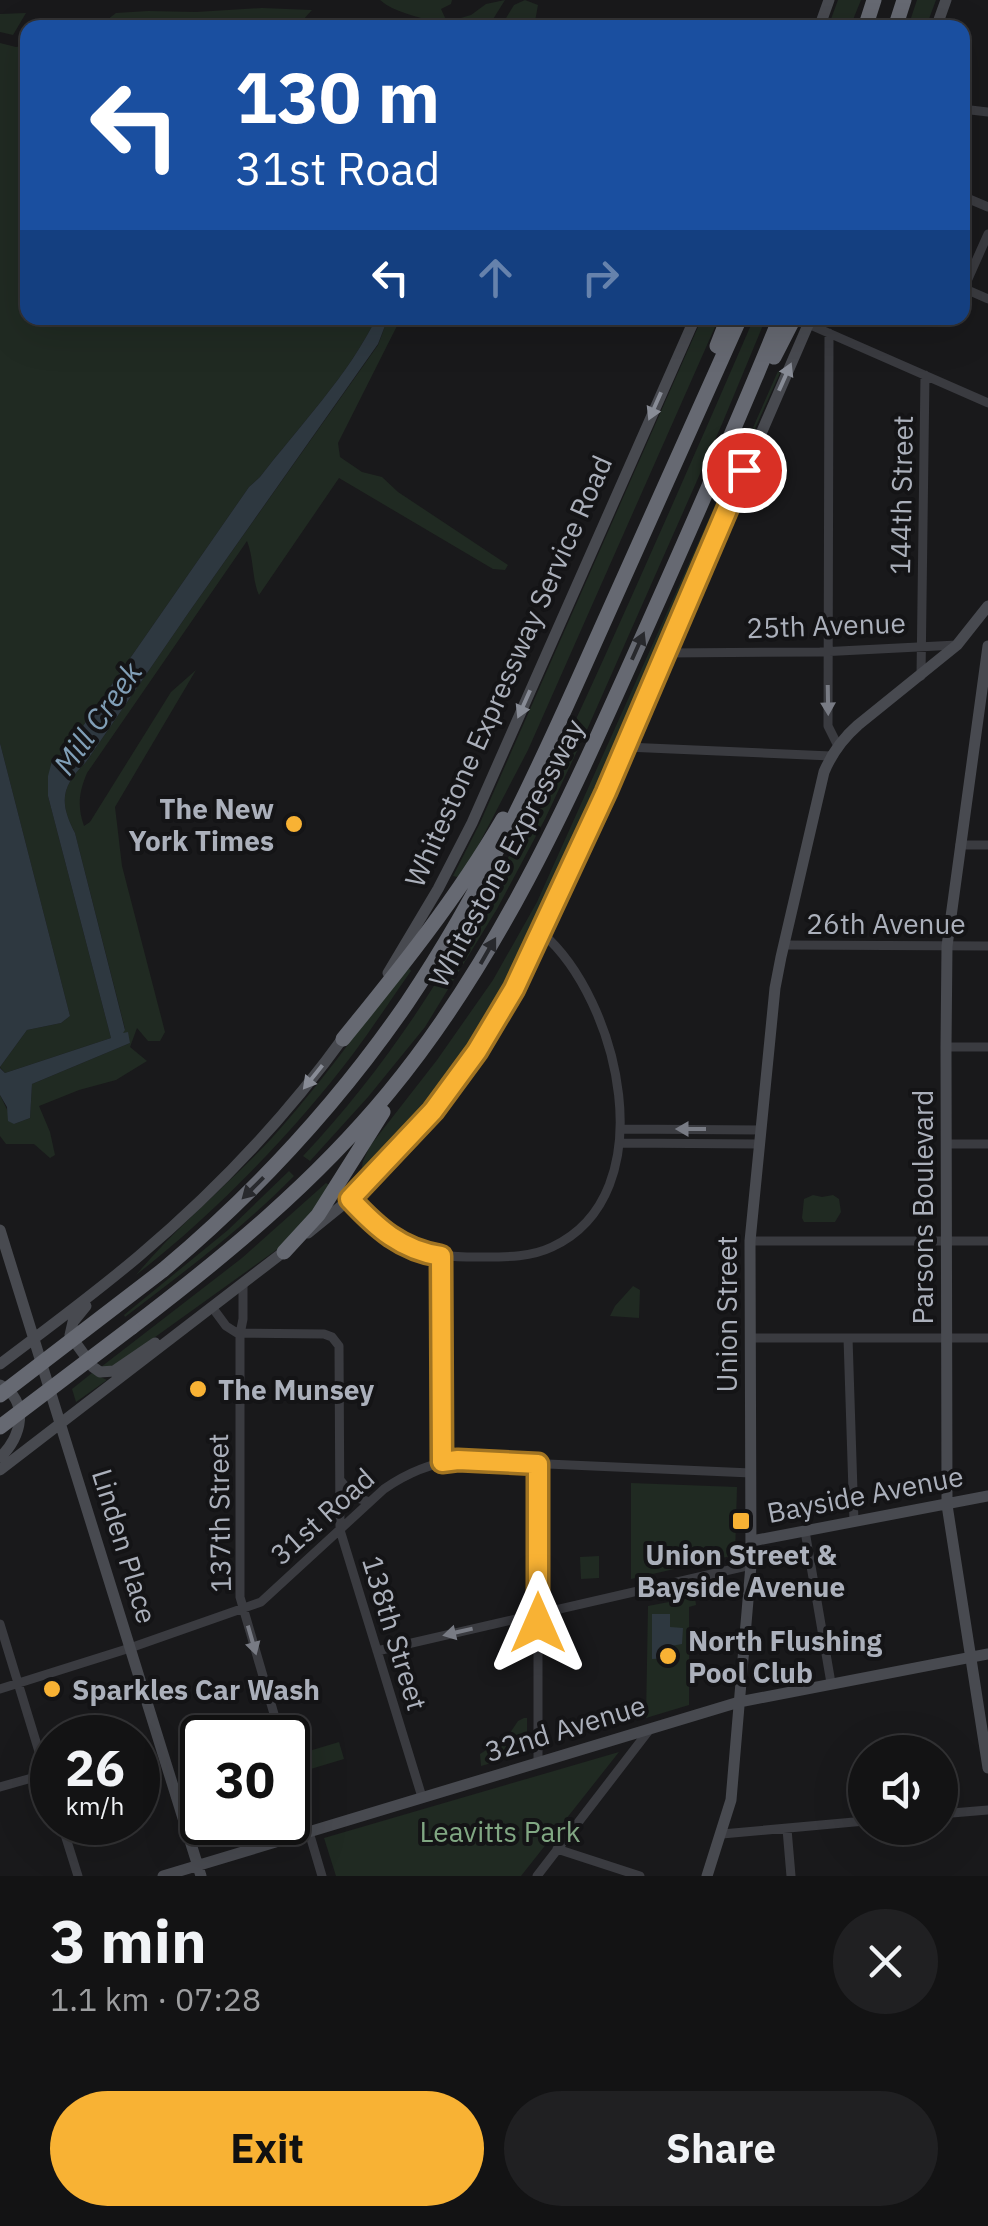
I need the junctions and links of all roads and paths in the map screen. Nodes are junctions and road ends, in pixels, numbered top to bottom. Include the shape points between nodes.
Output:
1 (988, 234) edge
2 (970, 274) edge
3 (692, 325) edge
4 (725, 325) edge
5 (737, 325) edge
6 (777, 325) edge
7 (801, 325) edge
8 (802, 325) edge
9 (814, 325) edge
10 (829, 333) junction
11 (924, 376) junction
12 (988, 403) edge
13 (647, 526) junction
14 (685, 540) junction
15 (988, 606) edge
16 (957, 645) junction
17 (988, 645) edge
18 (922, 647) junction
19 (828, 652) junction
20 (664, 654) junction
21 (921, 676) junction
22 (556, 730) junction
23 (626, 747) junction
24 (834, 751) junction
25 (960, 845) junction
26 (988, 845) edge
27 (542, 933) junction
28 (784, 945) junction
29 (947, 946) junction
30 (988, 946) edge
31 (435, 1032) junction
32 (343, 1039) junction
33 (946, 1047) junction
34 (988, 1047) edge
35 (620, 1129) junction
36 (761, 1130) junction
37 (620, 1143) junction
38 (760, 1144) junction
39 (946, 1144) junction
40 (988, 1144) edge
41 (350, 1199) junction
42 (0, 1230) edge
43 (750, 1241) junction
44 (947, 1241) junction
45 (988, 1241) edge
46 (284, 1252) junction
47 (441, 1256) junction
48 (243, 1283) junction
49 (105, 1284) junction
50 (212, 1307) junction
51 (181, 1331) junction
52 (240, 1334) junction
53 (34, 1338) junction
54 (750, 1338) junction
55 (848, 1338) junction
56 (947, 1338) junction
57 (988, 1338) edge
58 (0, 1364) edge
59 (0, 1385) edge
60 (0, 1395) edge
61 (61, 1424) junction
62 (0, 1427) edge
63 (0, 1457) edge
64 (442, 1462) junction
65 (538, 1464) junction
66 (0, 1470) edge
67 (751, 1473) junction
68 (340, 1478) junction
69 (988, 1496) edge
70 (370, 1502) junction
71 (947, 1504) junction
72 (854, 1522) junction
73 (340, 1530) junction
74 (805, 1531) junction
75 (752, 1541) junction
76 (750, 1565) junction
77 (243, 1609) junction
78 (538, 1614) junction
79 (0, 1624) edge
80 (130, 1648) junction
81 (377, 1651) junction
82 (988, 1654) edge
83 (970, 1657) junction
84 (831, 1683) junction
85 (18, 1684) junction
86 (0, 1689) edge
87 (739, 1702) junction
88 (274, 1715) edge
89 (30, 1723) edge
90 (652, 1727) junction
91 (538, 1761) junction
92 (988, 1768) edge
93 (30, 1779) edge
94 (0, 1788) edge
95 (422, 1798) junction
96 (988, 1810) edge
97 (958, 1812) edge
98 (848, 1823) edge
99 (787, 1828) junction
100 (310, 1831) edge
101 (722, 1834) junction
102 (310, 1838) edge
103 (68, 1845) edge
104 (272, 1845) edge
105 (557, 1849) junction
106 (199, 1871) edge
107 (78, 1876) edge
108 (162, 1876) edge
109 (322, 1876) edge
110 (537, 1876) edge
111 (640, 1876) edge
112 (707, 1876) edge
113 (791, 1876) edge

1 - 2 street
3 -> 32 street, Whitestone Expressway Service Road via 465,836 409,940
4 - 13 highway
5 - 13 highway, Whitestone Expressway
6 - 14 highway, Whitestone Expressway
7 - 14 highway
20 -> 8 street
9 - 10 street
10 - 11 street
10 - 19 street
11 - 12 street
11 - 18 street, 144th Street
13 - 22 highway, Whitestone Expressway
31 -> 14 highway, Whitestone Expressway via 492,945 555,826
15 - 16 street
16 - 17 street, 25th Avenue
16 - 18 street, 25th Avenue
16 - 21 street
17 - 25 street, Parsons Boulevard
18 - 19 street, 25th Avenue
18 - 21 street, 144th Street
19 - 20 street, 25th Avenue
19 -> 24 street
20 - 23 street
21 - 24 street
22 - 32 highway via 468,876
22 -> 60 highway, Whitestone Expressway, bridge via 476,890 422,979 335,1098 224,1216
23 - 24 street
23 - 27 street
24 - 28 street, Union Street
25 - 26 street
25 - 29 street, Parsons Boulevard
27 - 35 street via 574,971 599,1020
27 - 41 street via 462,1073
28 - 29 street, 26th Avenue
28 - 36 street, Union Street
29 - 30 street, 26th Avenue
29 - 33 street, Parsons Boulevard
31 - 46 highway via 318,1215
31 - 62 highway, Whitestone Expressway, bridge via 298,1191
32 -> 49 street, Whitestone Expressway Service Road via 228,1174
33 - 34 street
33 - 39 street, Parsons Boulevard
36 -> 35 street
35 - 37 street
36 - 38 street, Union Street
37 - 38 street
37 - 47 street via 603,1202 566,1239 521,1256
38 - 43 street, Union Street
39 - 40 street
39 - 44 street, Parsons Boulevard
41 - 46 street
41 - 47 street via 394,1240
42 - 53 street, Linden Place
43 - 44 street
43 - 54 street, Union Street
44 - 45 street
44 - 56 street, Parsons Boulevard
46 - 48 street
47 - 64 street
48 - 50 street
48 - 52 street, 137th Street
49 - 51 street via 70,1332 97,1370 114,1371
49 - 53 street, Whitestone Expressway Service Road
50 - 51 street
50 - 52 street
51 - 61 street
52 - 68 street, 138th Street via 334,1339 340,1350
52 - 77 street, 137th Street
53 - 58 street, Whitestone Expressway Service Road
53 - 61 street, Linden Place
54 - 55 street
54 - 67 street, Union Street
55 - 56 street
55 - 72 street
56 - 57 street
56 - 71 street, Parsons Boulevard
59 - 63 street via 16,1399 19,1417 14,1442
61 - 66 street
61 - 80 street, Linden Place
64 - 65 street, 31st Road
64 - 70 street, 31st Road via 399,1478
65 - 67 street, 31st Road
65 - 78 street
67 - 75 street, Union Street
68 - 70 street via 354,1497
68 - 73 street, 138th Street
69 - 71 street, Bayside Avenue
70 - 73 street, 31st Road
71 - 72 street, Bayside Avenue
71 - 83 street, Parsons Boulevard
72 - 74 street, Bayside Avenue
73 - 77 street, 31st Road via 261,1602
73 - 81 street, 138th Street
74 - 75 street, Bayside Avenue
74 - 84 street
75 - 76 street, Union Street
76 - 78 street
76 - 87 street, Union Street
77 - 80 street, 31st Road
77 -> 88 street, 137th Street
78 -> 81 street
78 - 91 street
79 - 85 street
80 - 85 street, 31st Road
80 - 106 street, Linden Place
81 - 95 street, 138th Street
82 - 83 street, 32nd Avenue
83 - 84 street, 32nd Avenue
83 - 92 street, Parsons Boulevard
84 - 87 street, 32nd Avenue
85 - 86 street, 31st Road
85 - 89 street
87 - 90 street, 32nd Avenue
87 - 101 street, Union Street
90 - 91 street, 32nd Avenue
90 - 105 street
91 - 95 street, 32nd Avenue
93 - 94 street
95 - 100 street, 32nd Avenue
96 - 97 street
98 - 99 street
99 - 101 street
99 - 113 street
101 - 112 street, Union Street
102 - 109 street
103 - 107 street
104 - 106 street, 32nd Avenue
105 - 110 street
105 - 111 street
106 - 108 street, 32nd Avenue

